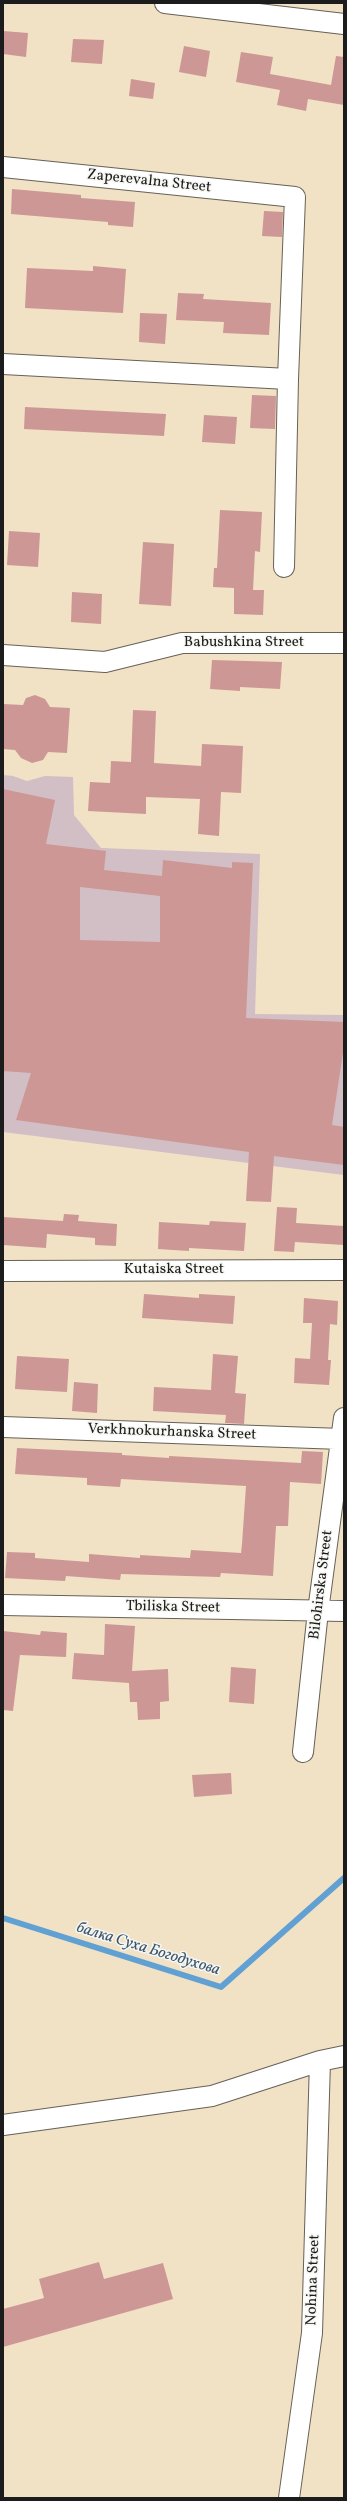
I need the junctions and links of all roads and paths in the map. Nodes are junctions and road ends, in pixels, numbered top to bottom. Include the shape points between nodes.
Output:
1 (165, 3) edge
2 (344, 24) edge
3 (3, 167) edge
4 (3, 364) edge
5 (288, 379) junction
6 (284, 567) dead end
7 (344, 643) edge
8 (3, 655) edge
9 (344, 1270) edge
10 (3, 1271) edge
11 (344, 1418) edge
12 (3, 1427) edge
13 (342, 1439) junction
14 (3, 1605) edge
15 (318, 1611) junction
16 (344, 1611) edge
17 (303, 1752) dead end
18 (344, 2056) edge
19 (320, 2061) junction
20 (3, 2125) edge
21 (289, 2498) edge

1 - 2 street
3 - 5 street, Zaperevalna Street via 295,197
4 - 5 street
5 - 6 street
7 - 8 street, Babushkina Street via 182,642 105,662
9 - 10 street, Kutaiska Street
11 - 13 street, Bilohirska Street
12 - 13 street, Verkhnokurhanska Street
13 - 15 street, Bilohirska Street
14 - 15 street, Tbiliska Street
15 - 16 street, Tbiliska Street
15 - 17 street, Bilohirska Street
18 - 19 street
19 - 20 street via 212,2096
19 - 21 street, Nohina Street via 312,2333

